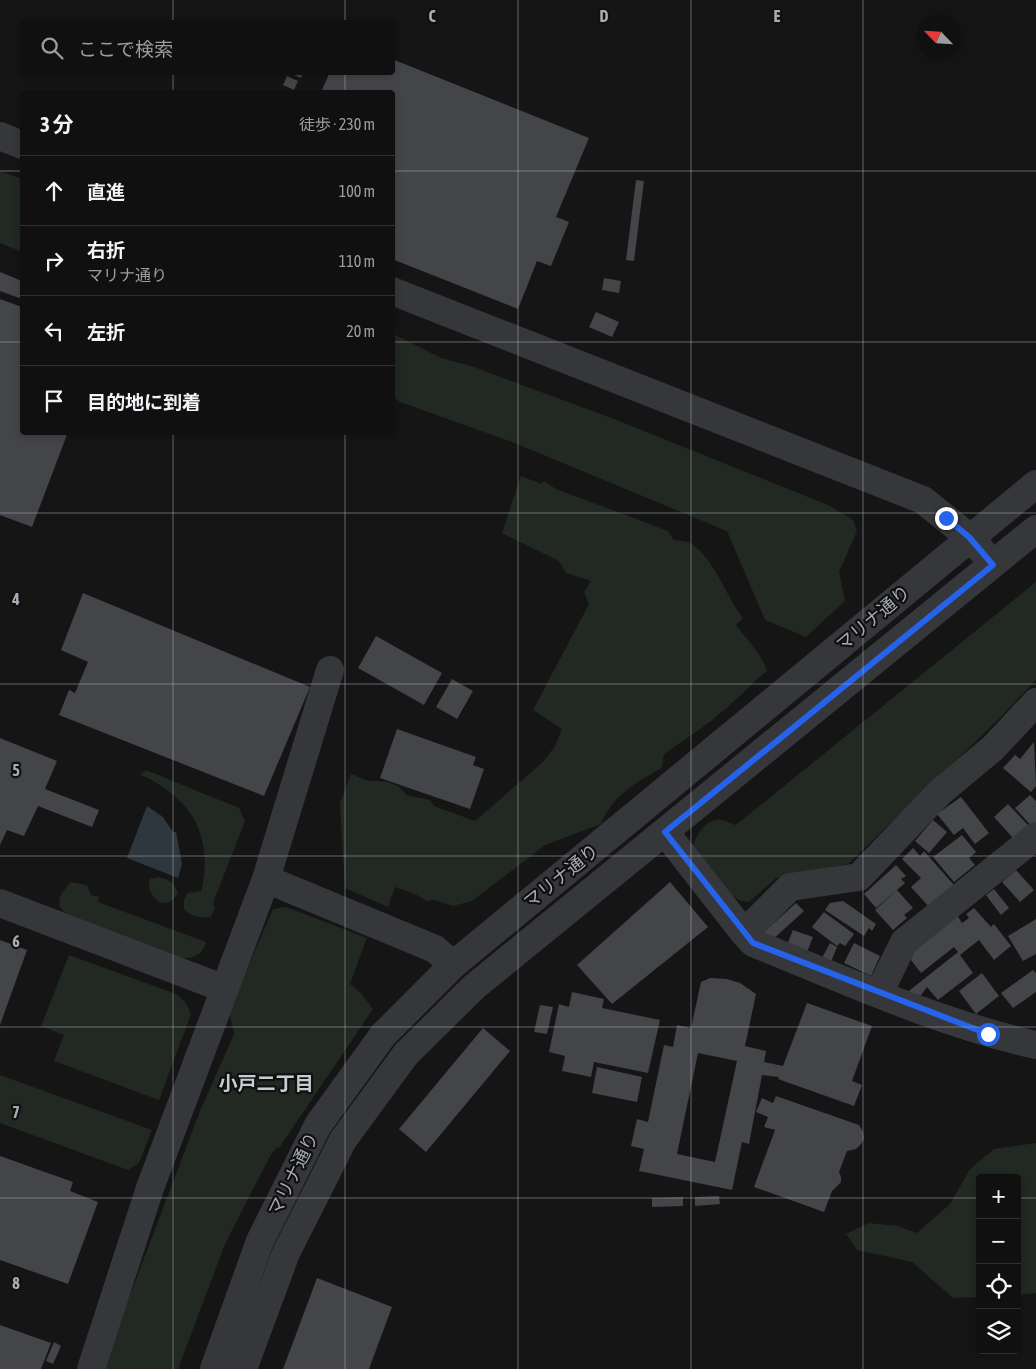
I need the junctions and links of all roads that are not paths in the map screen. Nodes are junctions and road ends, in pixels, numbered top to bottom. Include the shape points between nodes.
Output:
1 (0, 136) edge
2 (20, 144) edge
3 (395, 291) edge
4 (1036, 484) edge
5 (1036, 530) edge
6 (969, 537) junction
7 (993, 565) junction
8 (330, 670) dead end
9 (1036, 702) edge
10 (665, 832) junction
11 (1036, 836) edge
12 (266, 879) junction
13 (0, 903) edge
14 (744, 933) junction
15 (453, 965) junction
16 (225, 989) junction
17 (879, 993) junction
18 (1036, 1045) edge
19 (91, 1369) edge
20 (214, 1369) edge
21 (243, 1369) edge

1 - 2 street
3 - 6 street via 923,500
4 - 6 street, マリナ通り
5 - 7 street, マリナ通り
6 - 7 street
6 - 15 street, マリナ通り
7 - 10 street, マリナ通り
8 - 12 street
9 - 14 street via 993,748 939,793 859,877 790,887
10 - 14 street
10 - 21 street, マリナ通り via 474,987 406,1054 343,1140 286,1253
11 - 17 street via 904,942
12 - 15 street via 435,949
12 - 16 street
13 - 16 street
14 - 17 street via 753,943
15 - 20 street, マリナ通り via 382,1035 318,1125 260,1241
16 - 19 street via 150,1188
17 - 18 street via 988,1034

